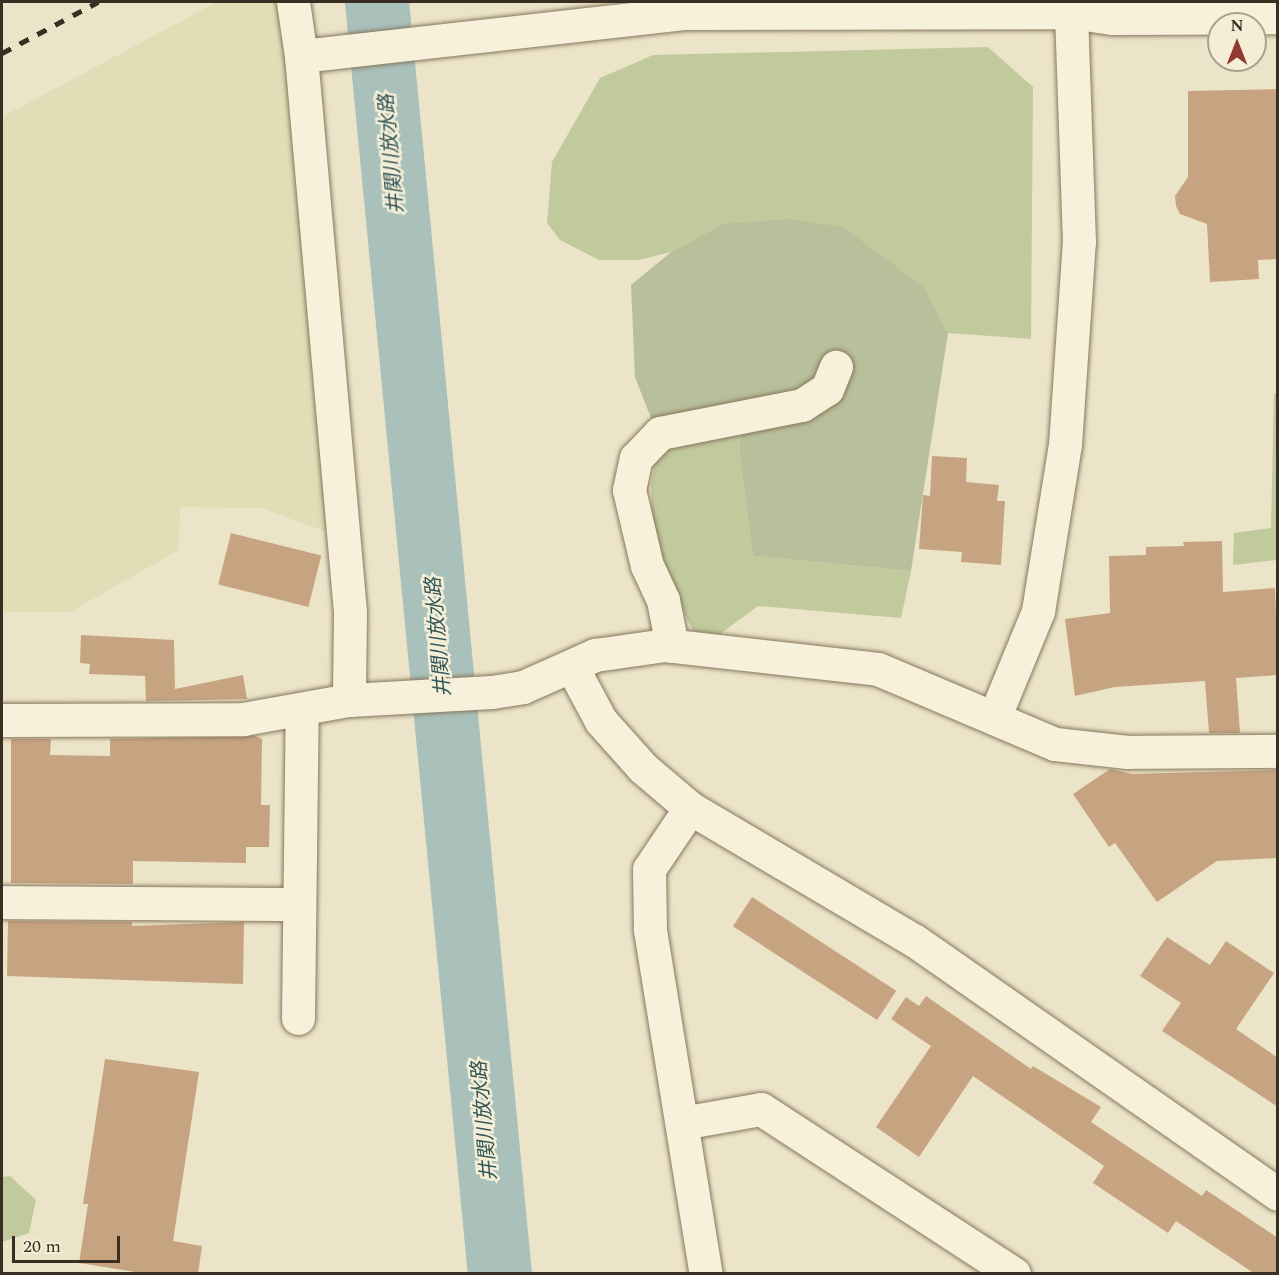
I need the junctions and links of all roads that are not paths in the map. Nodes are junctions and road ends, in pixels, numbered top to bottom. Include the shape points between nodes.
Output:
1 (293, 2) edge
2 (1071, 12) junction
3 (1278, 16) edge
4 (308, 55) junction
5 (836, 367) dead end
6 (672, 646) junction
7 (572, 667) junction
8 (349, 700) junction
9 (302, 709) junction
10 (994, 718) junction
11 (2, 720) edge
12 (1278, 751) edge
13 (690, 808) junction
14 (2, 902) edge
15 (298, 904) junction
16 (298, 1018) dead end
17 (682, 1123) junction
18 (1278, 1194) edge
19 (706, 1274) edge
20 (1014, 1274) edge

1 - 4 street
2 - 3 street via 1112,18
2 - 4 street via 683,13
2 - 10 street via 1079,242 1065,445 1038,611
4 - 8 street via 350,612
5 - 6 street via 827,389 802,405 660,433 636,458 630,490 647,566 663,600
6 - 7 street via 595,655
6 - 10 street via 878,669
7 - 8 street via 523,687 492,692
7 - 13 street via 600,721 643,768
8 - 9 street
9 - 11 street via 243,719
9 - 15 street
10 - 12 street via 1055,744 1128,752
13 - 17 street via 649,869 650,930
13 - 18 street via 915,941
14 - 15 street
15 - 16 street
17 - 19 street
17 - 20 street via 761,1109

